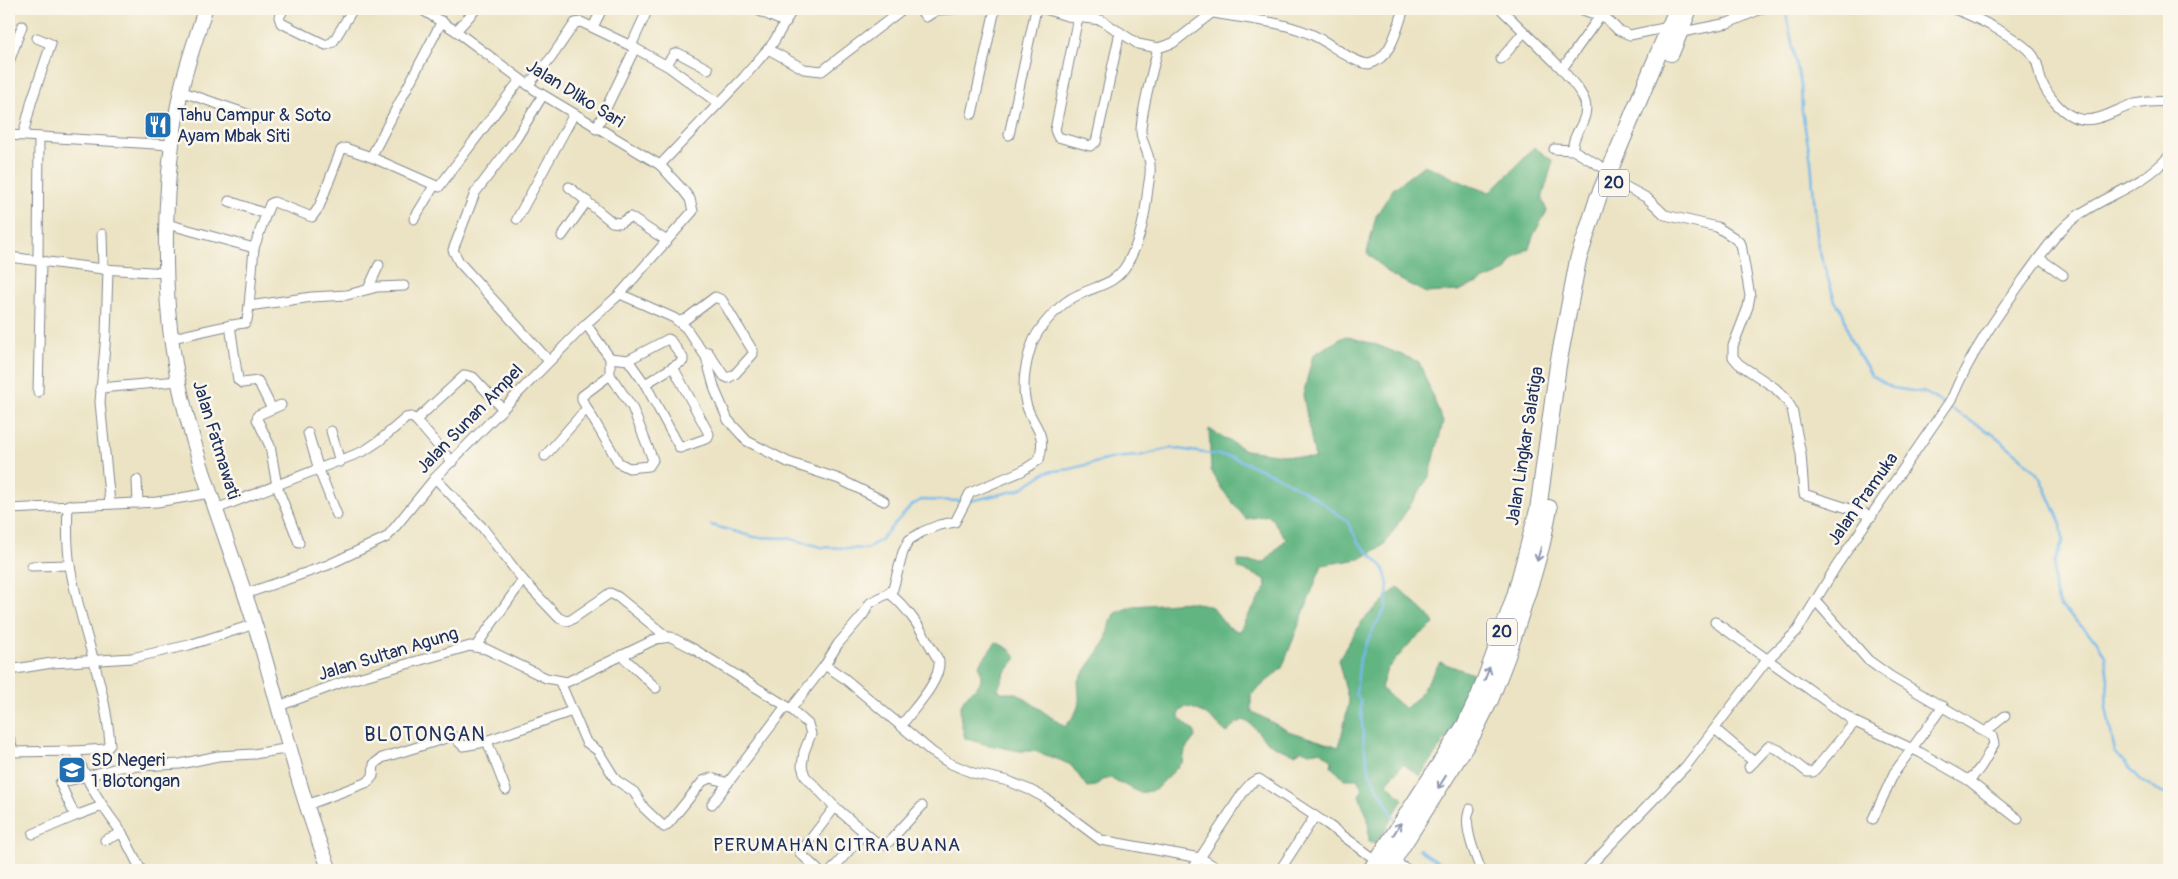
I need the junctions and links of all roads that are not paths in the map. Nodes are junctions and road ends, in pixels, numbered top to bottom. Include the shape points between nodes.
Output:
1 (205, 9) edge
2 (284, 9) edge
3 (353, 9) edge
4 (421, 9) edge
5 (476, 9) edge
6 (602, 9) edge
7 (648, 9) edge
8 (755, 9) edge
9 (793, 9) edge
10 (903, 9) edge
11 (919, 9) edge
12 (953, 9) edge
13 (995, 9) edge
14 (1036, 9) edge
15 (1045, 9) edge
16 (1404, 9) edge
17 (1501, 9) edge
18 (1580, 9) edge
19 (1677, 9) edge
20 (1689, 9) edge
21 (1761, 9) edge
22 (1954, 9) edge
23 (1215, 11) edge
24 (1600, 16) junction
25 (1078, 17) junction
26 (442, 21) junction
27 (786, 23) junction
28 (22, 26) dead end
29 (593, 28) junction
30 (456, 30) junction
31 (1674, 30) junction
32 (1120, 32) junction
33 (1524, 32) junction
34 (37, 38) dead end
35 (633, 47) junction
36 (1158, 48) junction
37 (768, 49) junction
38 (1502, 59) dead end
39 (9, 62) edge
40 (666, 65) junction
41 (708, 69) dead end
42 (1562, 69) junction
43 (520, 80) junction
44 (528, 86) junction
45 (180, 91) junction
46 (543, 95) junction
47 (2169, 102) edge
48 (718, 103) junction
49 (574, 114) junction
50 (972, 114) dead end
51 (259, 118) dead end
52 (596, 129) junction
53 (9, 135) edge
54 (24, 135) junction
55 (1009, 135) dead end
56 (39, 137) junction
57 (171, 145) junction
58 (1554, 149) dead end
59 (1573, 150) junction
60 (2169, 156) edge
61 (371, 157) junction
62 (660, 166) junction
63 (1612, 176) junction
64 (434, 186) junction
65 (570, 187) dead end
66 (587, 201) junction
67 (229, 202) dead end
68 (266, 214) junction
69 (688, 218) joint
70 (414, 219) dead end
71 (517, 219) dead end
72 (167, 224) junction
73 (102, 234) dead end
74 (562, 236) dead end
75 (666, 241) junction
76 (254, 248) junction
77 (9, 257) edge
78 (2039, 258) junction
79 (39, 262) junction
80 (379, 265) dead end
81 (106, 269) junction
82 (167, 273) junction
83 (2063, 275) dead end
84 (404, 286) dead end
85 (368, 289) junction
86 (620, 294) junction
87 (249, 306) junction
88 (682, 320) junction
89 (586, 324) junction
90 (230, 325) junction
91 (171, 338) junction
92 (610, 358) junction
93 (628, 360) junction
94 (549, 361) junction
95 (673, 367) junction
96 (610, 375) junction
97 (178, 381) junction
98 (645, 384) junction
99 (100, 388) junction
100 (38, 392) dead end
101 (587, 408) junction
102 (503, 409) junction
103 (416, 420) junction
104 (330, 431) dead end
105 (308, 433) dead end
106 (545, 456) dead end
107 (340, 462) junction
108 (452, 462) junction
109 (319, 470) junction
110 (435, 478) junction
111 (137, 480) dead end
112 (277, 486) junction
113 (210, 493) junction
114 (884, 501) dead end
115 (138, 503) junction
116 (110, 504) junction
117 (68, 505) junction
118 (9, 509) edge
119 (216, 510) junction
120 (337, 515) dead end
121 (1872, 516) junction
122 (299, 542) dead end
123 (70, 565) junction
124 (32, 566) dead end
125 (523, 580) junction
126 (245, 594) junction
127 (889, 594) junction
128 (1815, 600) junction
129 (1715, 622) dead end
130 (255, 624) junction
131 (667, 637) junction
132 (476, 646) junction
133 (621, 655) junction
134 (1767, 660) junction
135 (95, 661) junction
136 (825, 664) junction
137 (9, 670) edge
138 (560, 682) junction
139 (656, 688) dead end
140 (279, 706) junction
141 (1943, 706) junction
142 (789, 708) junction
143 (572, 711) junction
144 (2005, 716) dead end
145 (1855, 722) junction
146 (901, 726) junction
147 (1715, 729) junction
148 (1985, 732) junction
149 (9, 737) edge
150 (487, 741) junction
151 (291, 748) junction
152 (1911, 748) junction
153 (11, 751) edge
154 (75, 751) junction
155 (84, 775) junction
156 (1968, 780) junction
157 (728, 783) junction
158 (506, 790) dead end
159 (712, 804) dead end
160 (307, 805) junction
161 (102, 806) junction
162 (922, 806) dead end
163 (835, 807) junction
164 (1470, 809) dead end
165 (75, 816) junction
166 (1315, 816) junction
167 (2018, 818) dead end
168 (1873, 819) dead end
169 (122, 833) junction
170 (864, 833) junction
171 (33, 834) dead end
172 (104, 840) dead end
173 (1200, 858) junction
174 (1383, 866) edge
175 (141, 870) edge
176 (330, 870) edge
177 (818, 870) edge
178 (832, 870) edge
179 (1192, 870) edge
180 (1221, 870) edge
181 (1280, 870) edge
182 (1408, 870) edge
183 (1482, 870) edge
184 (1586, 870) edge

1 - 45 main road, Jalan Fatmawati
2 - 3 street via 281,23 326,45 332,42
4 - 26 street, Jalan Dliko Sari
5 - 30 street
6 - 29 street
7 - 35 street
8 - 27 street
9 - 27 street
10 - 37 street via 822,71 804,68
11 - 12 street via 926,17 937,10
13 - 50 street
14 - 55 street
15 - 25 street
16 - 23 street via 1392,43 1370,64 1294,28
17 - 33 street
18 - 24 street
19 - 31 highway, Jalan Lingkar Salatiga / 20
20 - 31 highway, Jalan Lingkar Salatiga / 20
21 - 31 street via 1728,23
22 - 47 street via 2004,34 2030,52 2049,94 2078,119 2103,116 2134,104
23 - 36 street via 1173,43
24 - 31 street via 1628,35
24 - 42 street
25 - 32 street via 1101,20
25 - 32 street via 1054,130 1058,137 1090,146 1096,142
26 - 30 street, Jalan Dliko Sari
26 - 61 street
27 - 37 street
28 - 39 street
29 - 35 street
29 - 44 street via 581,22 575,23
30 - 43 street, Jalan Dliko Sari
31 - 63 highway, Jalan Lingkar Salatiga / 20
32 - 36 street via 1138,44
33 - 38 street
33 - 42 street
34 - 54 street via 51,44
35 - 40 street
35 - 52 street
36 - 127 street via 1140,131 1150,165 1137,245 1120,275 1063,303 1032,344 1026,367 1025,398 1041,434 1038,461 972,492 955,522 939,525 909,540 896,583
37 - 48 street
40 - 41 street via 678,53
40 - 48 street
42 - 59 street via 1587,108
43 - 44 street, Jalan Dliko Sari
43 - 64 street via 440,186
44 - 46 street, Jalan Dliko Sari
45 - 51 street
45 - 57 main road, Jalan Fatmawati
46 - 49 street, Jalan Dliko Sari
46 - 94 street via 516,139 475,193 452,248 458,262
48 - 62 street
49 - 52 street, Jalan Dliko Sari
49 - 71 street
52 - 62 street, Jalan Dliko Sari
53 - 54 street
54 - 56 street
56 - 57 street
56 - 79 street
57 - 72 main road, Jalan Fatmawati
58 - 59 street
59 - 63 street
60 - 78 street, Jalan Pramuka via 2149,176 2074,219
61 - 64 street
61 - 68 street via 345,148 342,150 312,217 274,202
62 - 69 street, Jalan Dliko Sari via 690,199 693,211
63 - 121 street via 1647,198 1665,215 1717,228 1741,244 1750,296 1733,346 1734,357 1739,364 1775,388 1792,409 1801,454 1804,494
63 - 174 highway, Jalan Lingkar Salatiga / 20 via 1590,219 1571,291 1558,365 1543,511 1515,596 1479,696 1450,760
64 - 70 street
65 - 66 street
66 - 74 street
66 - 75 street via 612,222 620,223 630,217
67 - 68 street
68 - 76 street
69 - 75 street, Jalan Sunan Ampel
72 - 76 street
72 - 82 main road, Jalan Fatmawati
73 - 81 street
75 - 86 street, Jalan Sunan Ampel
76 - 87 street
77 - 79 street
78 - 83 street
78 - 121 street, Jalan Pramuka via 2002,309 1968,364 1952,398
79 - 81 street
79 - 100 street
80 - 85 street
81 - 82 street
81 - 99 street via 106,334
82 - 91 main road, Jalan Fatmawati
84 - 85 street
85 - 87 street via 347,296 312,297
86 - 88 street
86 - 89 street, Jalan Sunan Ampel
87 - 90 street via 246,322
88 - 88 street via 726,378 735,374 752,357 753,351 719,298 715,297
88 - 114 street via 706,357 728,420 747,441 788,462 839,479
89 - 92 street
89 - 94 street, Jalan Sunan Ampel
90 - 91 street
90 - 112 street via 238,380 259,383 276,407 256,417 270,446
91 - 97 main road, Jalan Fatmawati
92 - 93 street
92 - 96 street
93 - 95 street via 668,339 684,358
93 - 98 street
94 - 102 street, Jalan Sunan Ampel
95 - 98 street
95 - 98 street via 709,434 708,438 680,448
96 - 101 street via 582,396
96 - 101 street via 632,407 644,433 653,456 650,465 629,468 619,463
97 - 99 street
97 - 113 main road, Jalan Fatmawati
99 - 116 street
101 - 106 street
102 - 103 street via 473,376 468,375
102 - 108 street, Jalan Sunan Ampel
103 - 107 street via 406,418 372,447
103 - 108 street
104 - 107 street
105 - 109 street
107 - 109 street
108 - 110 street, Jalan Sunan Ampel
109 - 112 street
109 - 120 street
110 - 125 street via 482,527
110 - 126 street, Jalan Sunan Ampel via 393,530 379,542 328,565
111 - 115 street
112 - 119 street
112 - 122 street
113 - 115 street
113 - 119 main road, Jalan Fatmawati
115 - 116 street
116 - 117 street
117 - 118 street
117 - 123 street
119 - 126 main road, Jalan Fatmawati
121 - 128 street, Jalan Pramuka
123 - 124 street
123 - 135 street
125 - 131 street via 559,618 566,621 610,593
125 - 132 street
126 - 130 main road, Jalan Fatmawati
127 - 136 street via 870,603
127 - 146 street via 903,605 940,666 936,678
128 - 134 street, Jalan Pramuka via 1797,630
128 - 141 street via 1868,660
129 - 134 street
130 - 135 street via 189,645 132,658
130 - 140 main road, Jalan Fatmawati
131 - 133 street
131 - 142 street via 711,659
132 - 138 street, Jalan Sultan Agung
132 - 140 street, Jalan Sultan Agung via 457,648 349,680
133 - 138 street via 572,681
133 - 139 street
134 - 145 street
134 - 147 street, Jalan Pramuka
135 - 137 street via 52,662
135 - 154 street via 110,745 106,749
136 - 142 street
136 - 146 street
138 - 143 street
140 - 151 main road, Jalan Fatmawati
141 - 148 street
141 - 152 street
142 - 157 street
142 - 163 street via 812,730 804,752 802,771
143 - 150 street
143 - 157 street via 586,742 598,751 616,780 634,792 644,808 664,827 703,781 711,778
144 - 148 street
145 - 147 street via 1813,772 1808,772 1773,747 1766,748 1752,764
145 - 152 street
146 - 173 street via 949,762 973,773 1008,781 1045,798 1101,840
147 - 184 street, Jalan Pramuka via 1686,766
148 - 156 street via 1992,736 1994,744 1980,768
149 - 153 street
150 - 158 street
150 - 160 street via 463,746 453,736 382,758 374,764 373,776 368,782
151 - 155 street via 180,764 121,767
151 - 160 main road, Jalan Fatmawati
152 - 156 street
152 - 168 street via 1894,773
153 - 154 street
154 - 155 street
155 - 161 street
155 - 165 street via 60,782
156 - 167 street
157 - 159 street
160 - 176 main road, Jalan Fatmawati
161 - 165 street
161 - 169 street
162 - 170 street via 886,845 878,844
163 - 170 street
163 - 177 street via 800,853
164 - 183 street via 1466,816
165 - 171 street
166 - 173 street via 1262,780 1254,780
166 - 174 street
166 - 181 street
169 - 172 street
169 - 175 street
170 - 178 street
173 - 179 street
173 - 180 street
174 - 182 street

